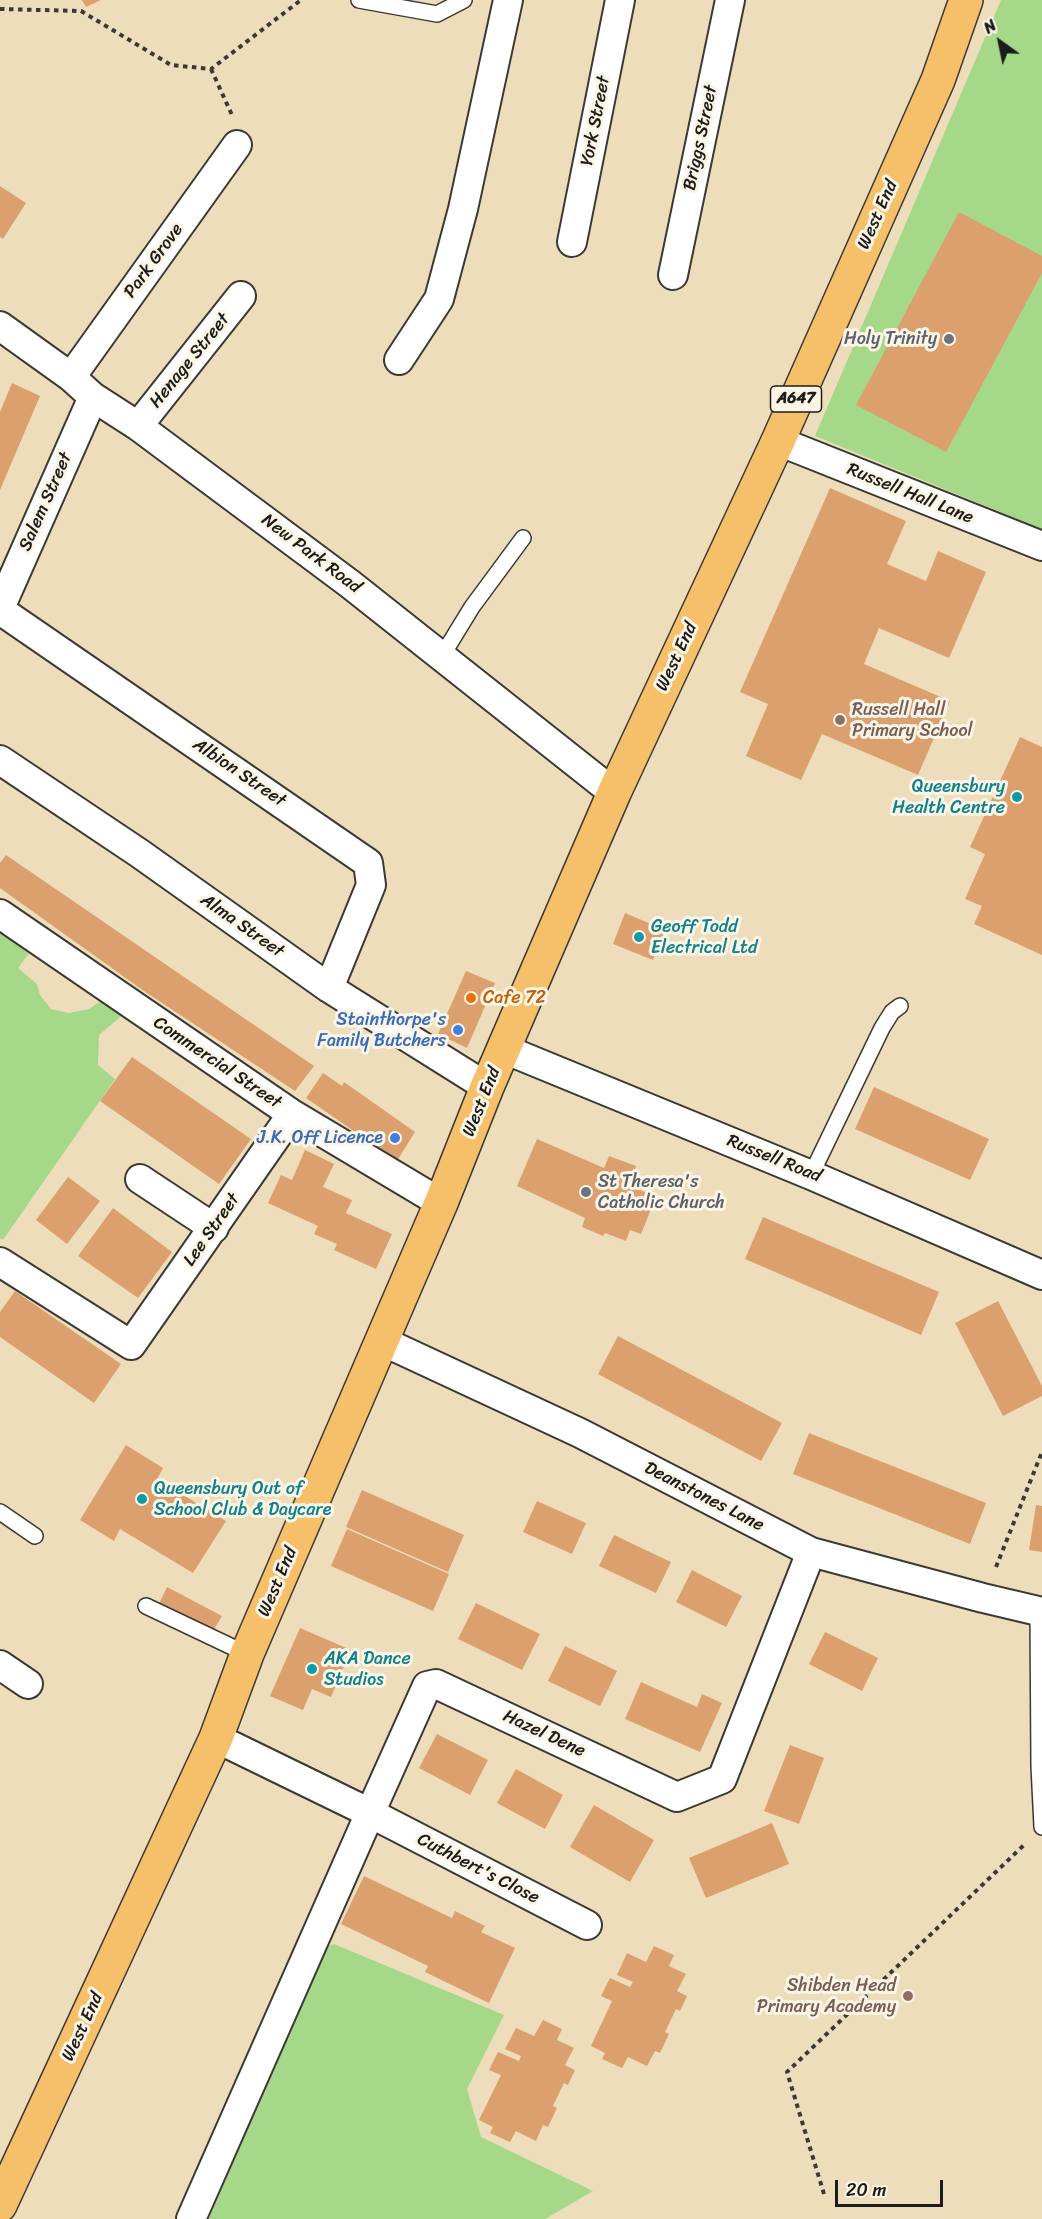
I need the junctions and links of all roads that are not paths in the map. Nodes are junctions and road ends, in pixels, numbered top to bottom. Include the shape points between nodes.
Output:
1 (359, 0) edge
2 (464, 0) edge
3 (508, 0) edge
4 (620, 0) edge
5 (730, 0) edge
6 (966, 0) edge
7 (237, 145) road end
8 (572, 242) dead end
9 (673, 275) dead end
10 (241, 296) dead end
11 (0, 326) edge
12 (399, 360) dead end
13 (71, 377) junction
14 (93, 397) junction
15 (138, 426) junction
16 (778, 441) junction
17 (523, 538) dead end
18 (1042, 546) edge
19 (0, 609) edge
20 (442, 656) junction
21 (0, 760) edge
22 (614, 793) junction
23 (0, 914) edge
24 (329, 987) junction
25 (900, 1006) dead end
26 (504, 1049) junction
27 (487, 1087) junction
28 (292, 1114) junction
29 (812, 1174) junction
30 (140, 1179) dead end
31 (441, 1203) junction
32 (214, 1228) junction
33 (0, 1262) edge
34 (1042, 1275) edge
35 (382, 1341) junction
36 (0, 1512) edge
37 (35, 1536) dead end
38 (812, 1552) junction
39 (146, 1606) dead end
40 (1040, 1611) edge
41 (247, 1654) junction
42 (0, 1665) edge
43 (28, 1684) dead end
44 (216, 1738) junction
45 (370, 1813) junction
46 (1042, 1827) edge
47 (587, 1925) dead end
48 (0, 2205) edge
49 (191, 2219) edge

1 - 2 lane via 437,14
3 - 12 street via 463,209 439,299
4 - 8 street, York Street
5 - 9 street, Briggs Street
6 - 16 main road, West End / A647 via 938,80
7 - 13 street, Park Grove
10 - 15 street, Henage Street
11 - 13 street, New Park Road
13 - 14 street, New Park Road
14 - 15 street, New Park Road
14 - 19 street, Salem Street
15 - 20 street, New Park Road
16 - 18 street, Russell Hall Lane
16 - 22 main road, West End / A647
17 - 20 lane
19 - 24 street, Albion Street via 368,863 371,885
20 - 22 street, New Park Road
21 - 24 street, Alma Street
22 - 26 main road, West End / A647
23 - 28 street, Commercial Street
24 - 27 street, Alma Street
25 - 29 lane via 882,1028
26 - 27 main road, West End / A647
26 - 29 street, Russell Road
27 - 31 main road, West End / A647
28 - 31 street, Commercial Street
28 - 32 street, Lee Street
29 - 34 street, Russell Road
30 - 32 street
31 - 35 main road, West End / A647
32 - 33 street, Lee Street via 131,1345
35 - 38 street, Deanstones Lane via 580,1433
35 - 41 main road, West End / A647
36 - 37 lane
38 - 40 street, Deanstones Lane
38 - 45 street, Hazel Dene via 722,1779 677,1797 436,1684 427,1686
39 - 41 lane
40 - 46 lane
41 - 44 main road, West End / A647
42 - 43 street
44 - 45 street
44 - 48 main road, West End / A647
45 - 47 street, Cuthbert's Close
45 - 49 street

